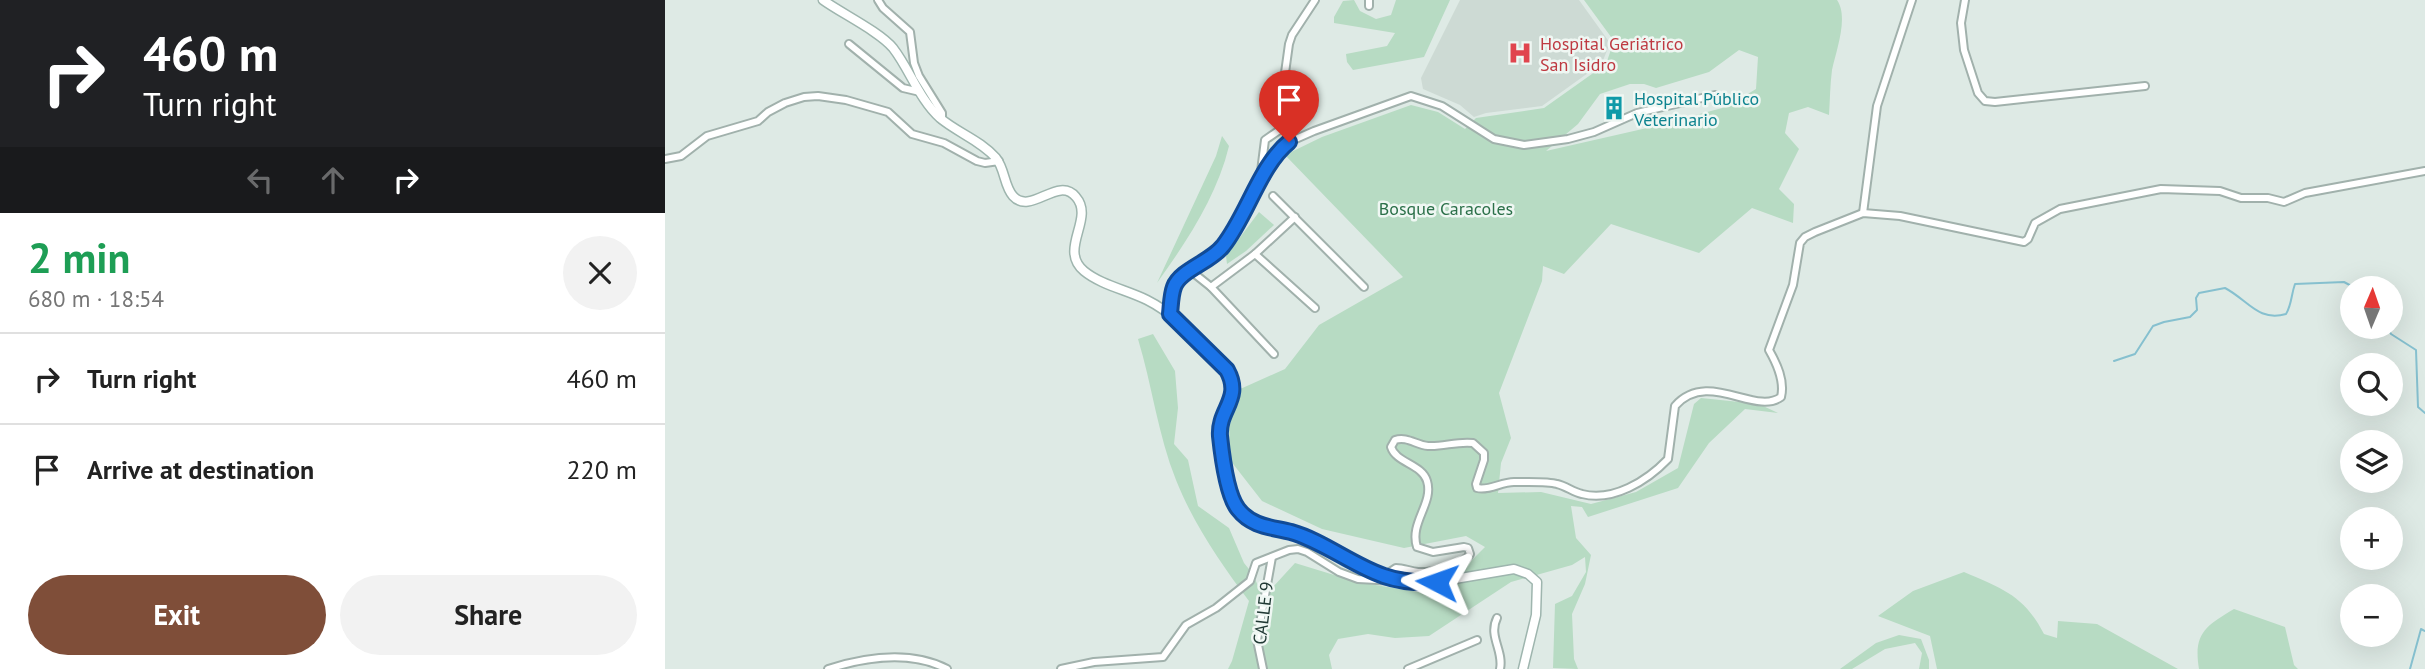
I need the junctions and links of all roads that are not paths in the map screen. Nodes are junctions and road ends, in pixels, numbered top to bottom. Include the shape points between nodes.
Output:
1 (823, 0) edge
2 (878, 0) edge
3 (1315, 0) edge
4 (1912, 0) edge
5 (1965, 0) edge
6 (849, 44) dead end
7 (2145, 86) dead end
8 (920, 92) junction
9 (1715, 95) dead end
10 (942, 120) junction
11 (665, 159) edge
12 (999, 162) junction
13 (2425, 171) edge
14 (1259, 184) junction
15 (1273, 196) dead end
16 (1863, 213) junction
17 (1295, 217) junction
18 (1255, 254) junction
19 (1191, 271) junction
20 (1364, 286) dead end
21 (1211, 288) junction
22 (1315, 309) dead end
23 (1170, 314) junction
24 (1274, 354) dead end
25 (1272, 557) junction
26 (1384, 576) junction
27 (1415, 583) junction
28 (1497, 618) dead end
29 (1477, 640) dead end
30 (828, 669) edge
31 (947, 669) edge
32 (1061, 669) edge
33 (1262, 669) edge
34 (1408, 669) edge
35 (1500, 669) edge
36 (1524, 669) edge

1 - 8 main road via 889,44
2 - 10 street via 910,32 914,63
3 - 14 street via 1289,44 1285,123 1265,140
4 - 16 street via 1877,106
5 - 7 street via 1961,23 1964,50 1977,93 1985,100 1995,103
6 - 8 street via 903,88
8 - 10 main road
9 - 14 street via 1637,113 1581,136 1524,145 1494,139 1442,106 1411,96 1289,142
10 - 12 main road via 986,148
11 - 12 street via 681,156 707,136 758,121 785,103 817,96 888,111 912,134 944,143 977,161
12 - 23 main road via 1017,199 1029,202 1056,191 1076,197 1082,212 1075,244 1078,264
13 - 16 street via 2305,193 2284,202 2220,191 2161,189 2060,209 2035,223 2024,242 1900,216
14 - 19 street via 1224,245
15 - 17 street
16 - 26 street via 1800,243 1793,285 1769,350 1781,397 1767,402 1698,391 1682,398 1673,414 1668,458 1632,486 1598,497 1557,484 1512,482 1482,489 1476,484 1484,453 1473,443 1431,446 1405,438 1395,440 1394,454 1427,482 1415,530 1417,547 1433,552 1464,547 1470,554 1466,560 1434,571 1396,568
17 - 18 street
17 - 20 street
18 - 21 street
18 - 22 street
19 - 21 street
19 - 23 street via 1176,284
21 - 24 street
23 - 26 main road via 1233,381 1220,436 1230,494 1238,509 1256,525 1294,533
25 - 27 street via 1298,549 1357,579
25 - 32 street via 1256,563 1249,581 1216,608 1186,625 1163,657
25 - 33 street, CALLE 9 via 1257,640
26 - 27 main road
27 - 36 main road via 1514,569 1528,573 1537,582 1538,597
28 - 35 street via 1493,629
29 - 34 street
30 - 31 street via 862,659 905,657

